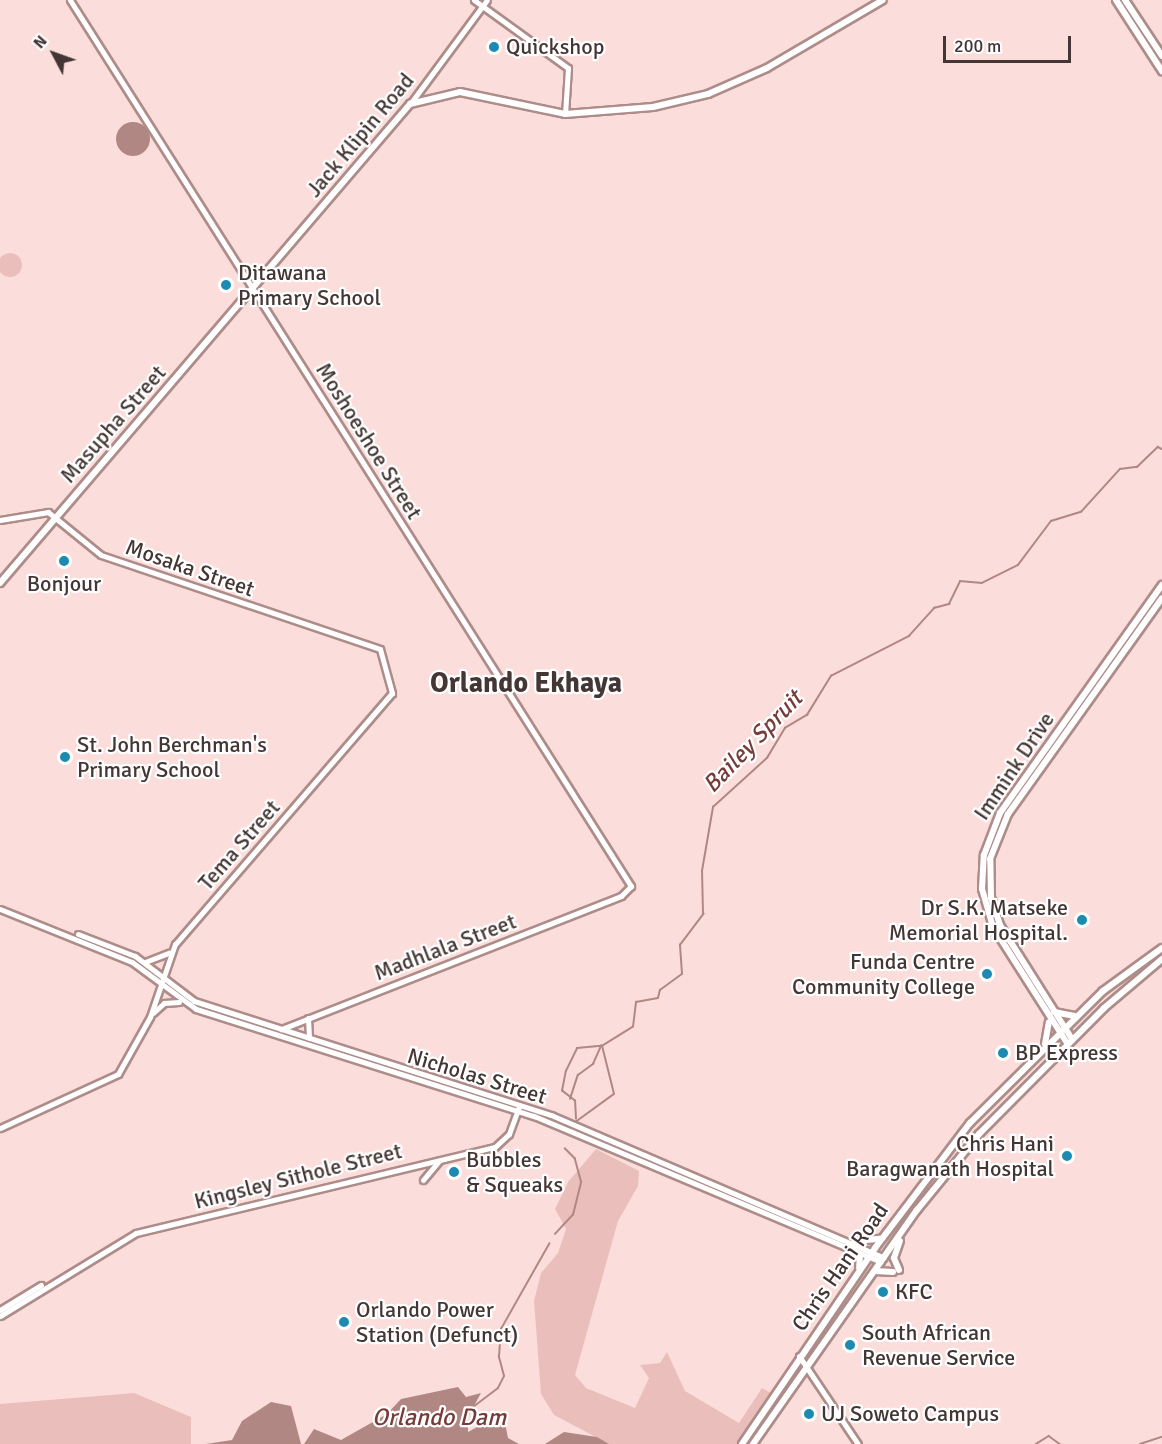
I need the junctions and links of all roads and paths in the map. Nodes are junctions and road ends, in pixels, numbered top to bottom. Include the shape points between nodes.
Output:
1 (70, 0) edge
2 (474, 0) edge
3 (487, 0) edge
4 (882, 0) edge
5 (1116, 0) edge
6 (1125, 0) edge
7 (482, 7) junction
8 (1162, 56) edge
9 (1162, 71) edge
10 (410, 104) junction
11 (565, 114) junction
12 (254, 288) junction
13 (57, 518) junction
14 (0, 520) edge
15 (0, 584) edge
16 (1162, 585) edge
17 (1162, 598) edge
18 (380, 649) joint
19 (621, 896) joint
20 (0, 909) edge
21 (62, 930) junction
22 (175, 944) junction
23 (1162, 948) edge
24 (1162, 959) edge
25 (144, 962) junction
26 (162, 978) junction
27 (160, 985) junction
28 (181, 1002) junction
29 (1050, 1014) junction
30 (1078, 1014) junction
31 (150, 1017) junction
32 (309, 1018) junction
33 (281, 1029) junction
34 (1061, 1030) junction
35 (310, 1039) junction
36 (1070, 1041) junction
37 (1044, 1047) junction
38 (519, 1107) junction
39 (0, 1128) edge
40 (443, 1159) junction
41 (423, 1180) dead end
42 (903, 1232) junction
43 (884, 1236) junction
44 (854, 1244) junction
45 (872, 1253) junction
46 (883, 1260) junction
47 (859, 1271) junction
48 (875, 1271) junction
49 (66, 1272) junction
50 (0, 1310) edge
51 (0, 1316) edge
52 (799, 1356) junction
53 (808, 1365) junction
54 (742, 1444) edge
55 (753, 1444) edge
56 (858, 1444) edge

1 - 12 street, Moshoeshoe Street
2 - 7 street
3 - 7 street, Jack Klipin Road
4 - 11 main road via 781,62 708,94 624,113
5 - 9 main road
6 - 8 main road
7 - 10 street, Jack Klipin Road
7 - 11 street via 568,68
10 - 11 main road via 468,92
10 - 12 main road, Jack Klipin Road
12 - 13 main road, Masupha Street
12 - 19 street, Moshoeshoe Street via 629,882 631,890
13 - 14 street, Mosaka Street via 41,510
13 - 15 main road, Masupha Street
13 - 18 street, Mosaka Street via 101,555
16 - 29 main road, Immink Drive via 1000,813 986,845 982,881 990,920
17 - 29 main road, Immink Drive via 1000,828 989,879 997,918
18 - 22 street, Tema Street via 392,693
19 - 32 street, Madhlala Street
20 - 21 street, Nicholas Street
21 - 25 street, Nicholas Street
21 - 27 street, Nicholas Street via 132,962
22 - 25 street via 162,959
22 - 26 street, Tema Street
23 - 30 main road, Chris Hani Road
24 - 36 main road, Chris Hani Road
25 - 26 street, Nicholas Street
26 - 27 street, Tema Street
26 - 33 street, Nicholas Street via 194,1001
27 - 28 street, Nicholas Street
27 - 31 street, Tema Street
28 - 31 street via 164,1003
28 - 38 street, Nicholas Street via 417,1083
29 - 30 main road via 1067,1018
29 - 34 main road, Immink Drive
29 - 37 main road
30 - 34 main road, Chris Hani Road
31 - 39 street, Tema Street via 118,1074
32 - 33 street, Madhlala Street
32 - 35 street
33 - 35 street, Nicholas Street
34 - 36 main road, Immink Drive
34 - 37 main road, Chris Hani Road
35 - 38 street, Nicholas Street
36 - 42 main road, Chris Hani Road via 979,1134
37 - 43 main road, Chris Hani Road via 970,1123
38 - 40 street, Kingsley Sithole Street via 501,1144
38 - 44 street, Nicholas Street
40 - 41 street
40 - 49 street, Kingsley Sithole Street via 135,1233
42 - 46 main road, Chris Hani Road
42 - 48 main road via 894,1254 896,1271
43 - 44 main road via 871,1243
43 - 45 main road, Chris Hani Road
44 - 45 street, Nicholas Street
44 - 47 main road via 861,1258
45 - 46 street, Nicholas Street
45 - 47 main road, Chris Hani Road
46 - 48 main road, Chris Hani Road
47 - 52 main road, Chris Hani Road
48 - 53 main road, Chris Hani Road
49 - 50 street, Kingsley Sithole Street
49 - 51 street, Kingsley Sithole Street
52 - 53 street
52 - 54 main road, Chris Hani Road
53 - 55 main road, Chris Hani Road
53 - 56 street

